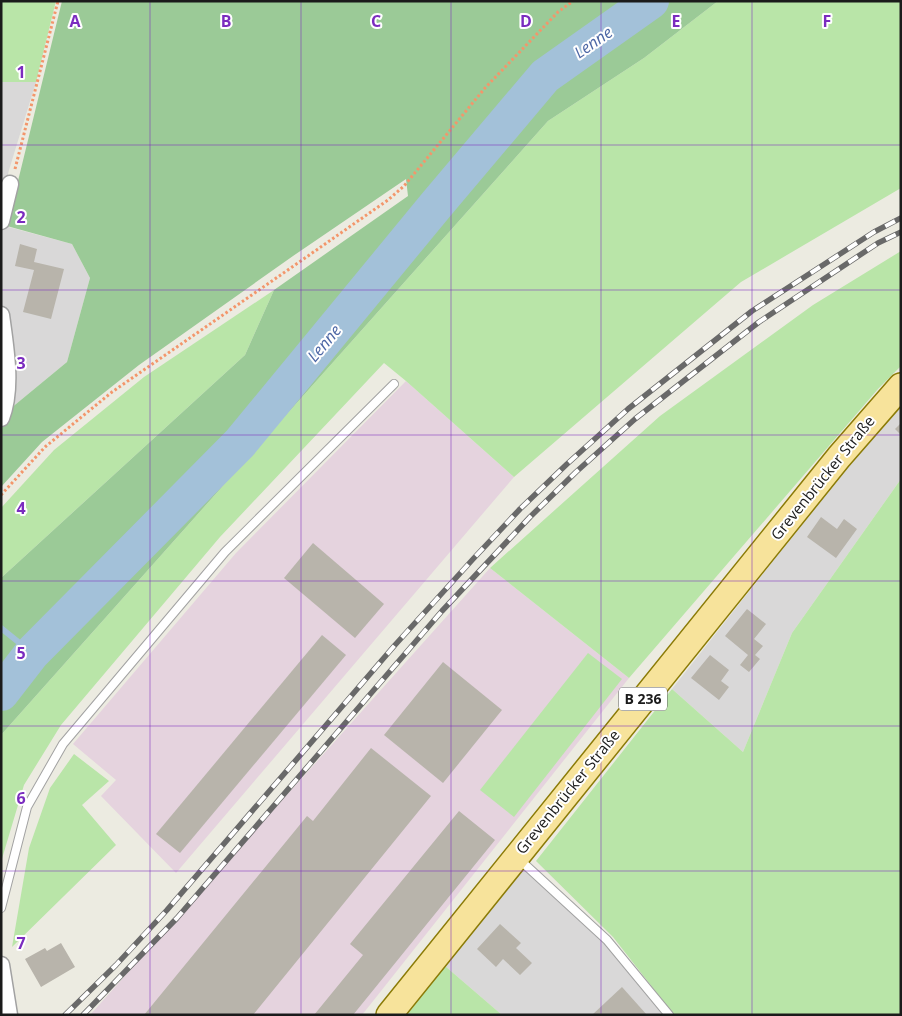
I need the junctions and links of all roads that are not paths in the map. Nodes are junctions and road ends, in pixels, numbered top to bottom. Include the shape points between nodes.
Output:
1 (10, 184) road end
2 (1, 221) edge
3 (1, 315) edge
4 (394, 384) dead end
5 (901, 386) edge
6 (1, 418) edge
7 (516, 856) junction
8 (1, 908) edge
9 (1, 965) edge
10 (9, 1015) edge
11 (389, 1015) edge
12 (668, 1015) edge

1 - 2 street
3 - 6 street via 8,360 5,409
4 - 8 lane via 225,552 63,744 27,806
5 - 7 main road, Grevenbrücker Straße / B 236 via 839,457
7 - 11 main road, Grevenbrücker Straße / B 236
7 - 12 lane via 607,940
9 - 10 street

